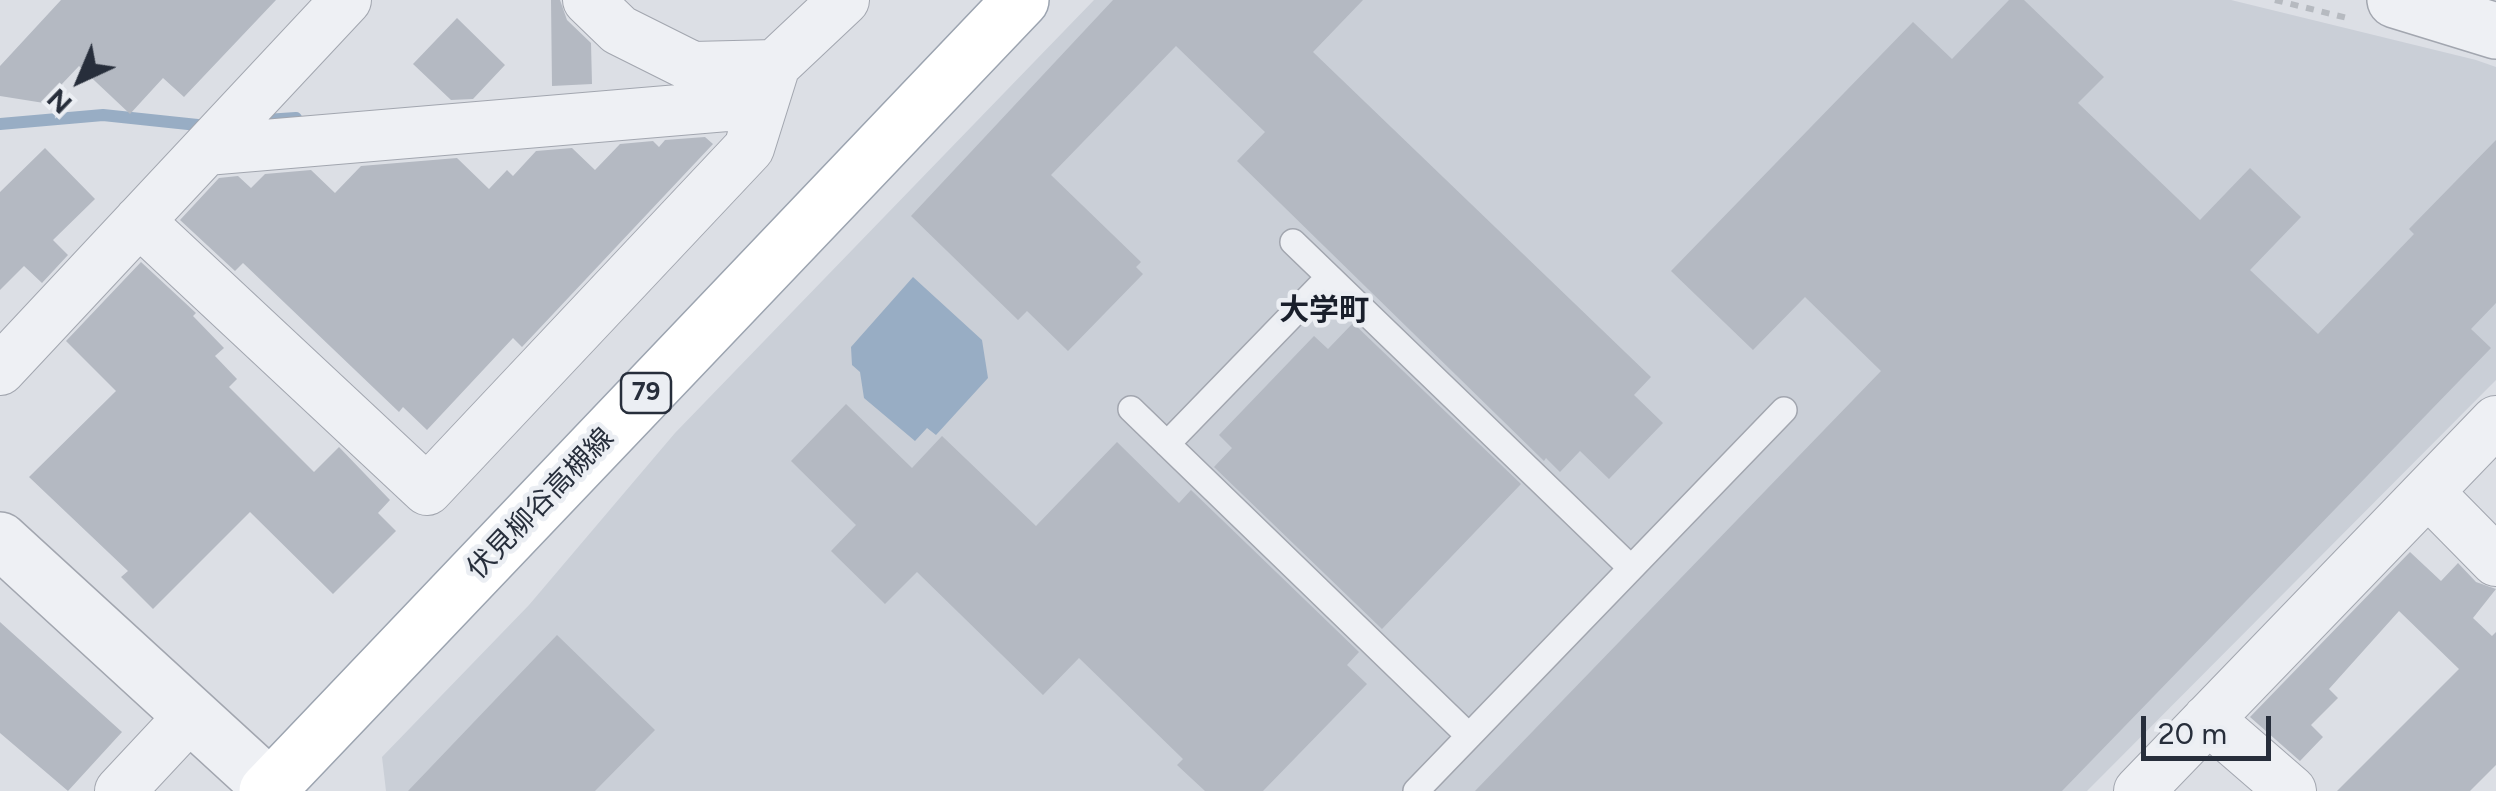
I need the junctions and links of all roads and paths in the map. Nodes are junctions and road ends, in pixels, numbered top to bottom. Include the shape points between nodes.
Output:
1 (346, 0) edge
2 (588, 0) edge
3 (844, 0) edge
4 (1021, 0) edge
5 (2394, 0) edge
6 (2496, 32) edge
7 (769, 84) junction
8 (206, 150) junction
9 (139, 221) junction
10 (1293, 242) dead end
11 (1329, 277) junction
12 (0, 370) edge
13 (1131, 409) dead end
14 (1784, 410) dead end
15 (2496, 421) edge
16 (1167, 444) junction
17 (2428, 492) junction
18 (0, 540) edge
19 (2496, 561) edge
20 (1631, 568) junction
21 (191, 716) junction
22 (2208, 720) junction
23 (1470, 736) junction
24 (267, 790) edge
25 (120, 791) edge
26 (1416, 791) edge
27 (2139, 791) edge
28 (2291, 791) edge

1 - 8 street
2 - 7 street via 618,30 692,67
3 - 7 street
4 - 24 main road, 伏見柳谷高槻線 / 79
5 - 6 street
7 - 8 street
7 - 9 street via 749,148 427,490
8 - 9 street
9 - 12 street
10 - 11 lane
11 - 16 lane
11 - 20 lane
13 - 16 lane
14 - 20 lane
15 - 17 street
16 - 23 lane
17 - 19 street
17 - 22 street
18 - 21 street
20 - 23 lane
21 - 24 street
21 - 25 street
22 - 27 street
22 - 28 street
23 - 26 lane

